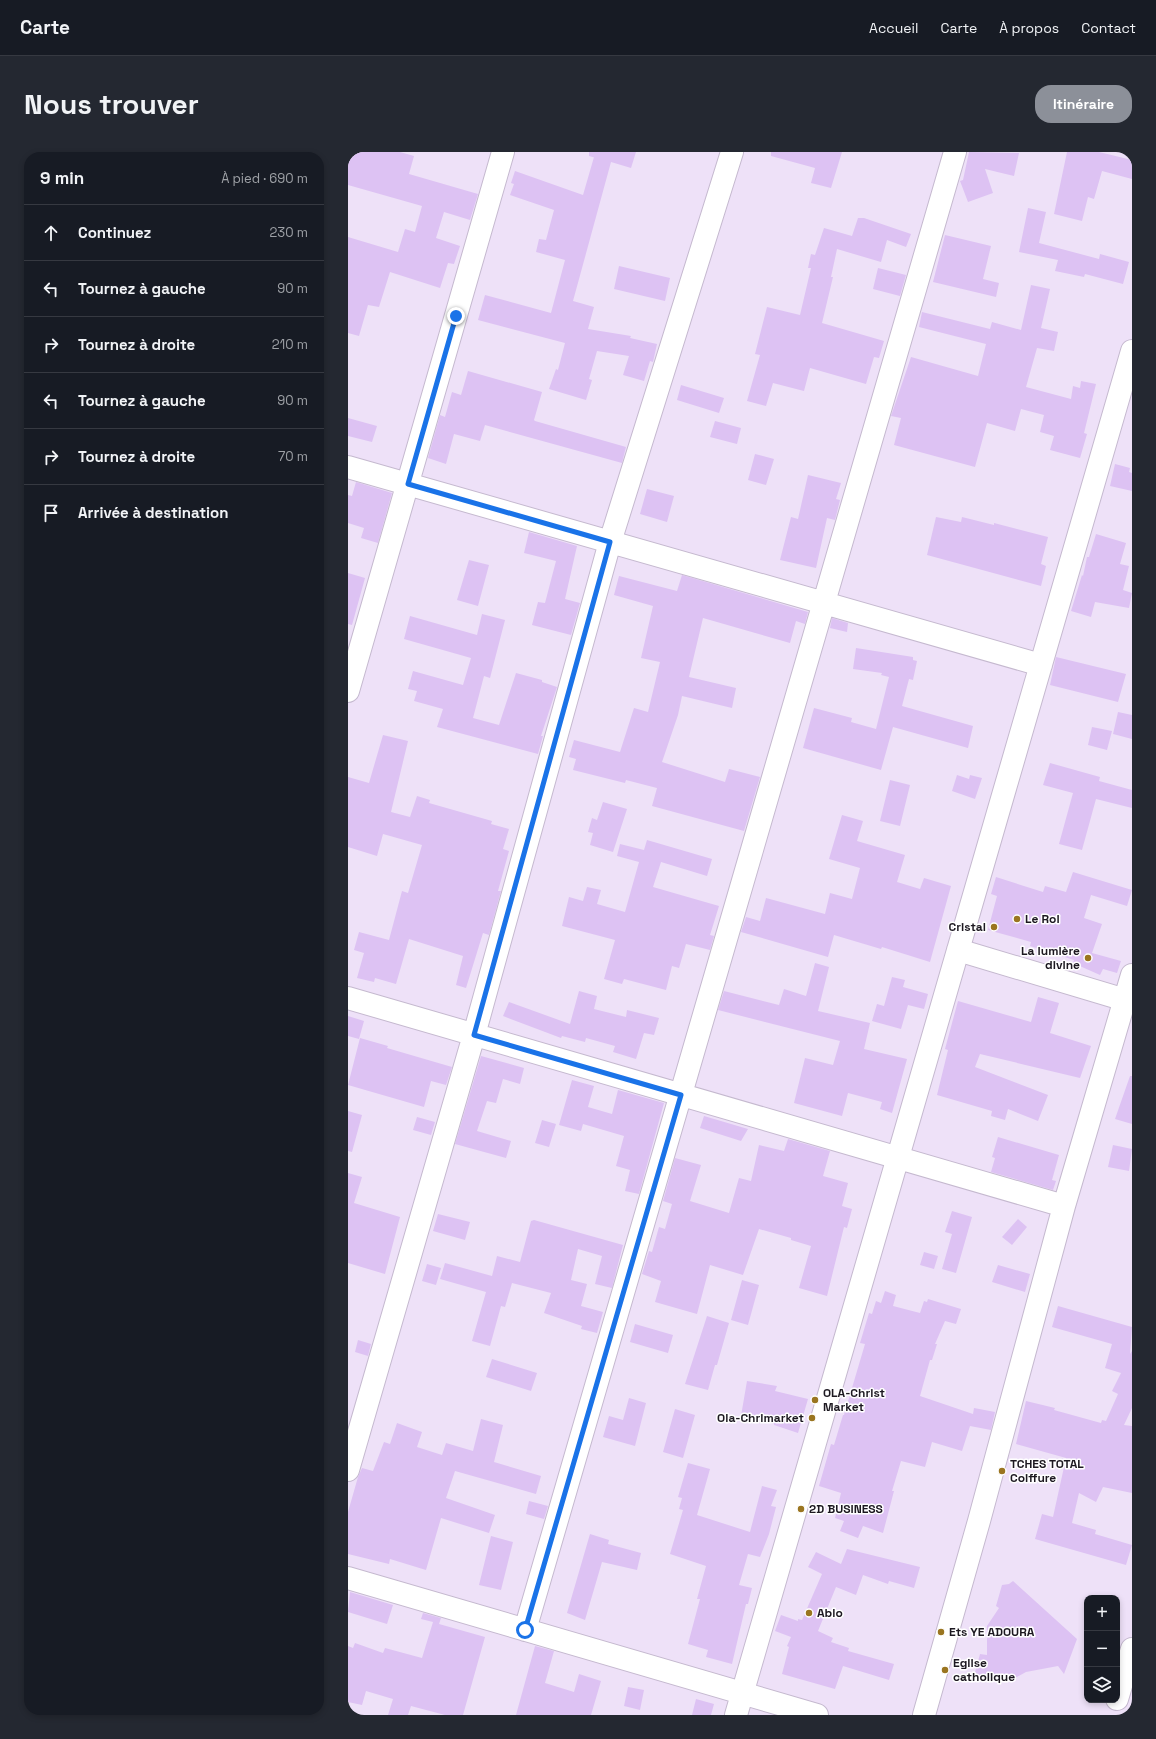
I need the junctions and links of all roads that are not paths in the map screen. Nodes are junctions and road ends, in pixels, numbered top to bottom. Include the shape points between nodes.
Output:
1 (503, 152) edge
2 (732, 152) edge
3 (955, 152) edge
4 (1132, 351) edge
5 (348, 467) edge
6 (408, 484) junction
7 (610, 542) junction
8 (823, 603) junction
9 (1041, 666) junction
10 (348, 691) edge
11 (958, 950) junction
12 (1132, 975) edge
13 (348, 998) edge
14 (1128, 1001) edge
15 (474, 1035) junction
16 (681, 1095) junction
17 (898, 1158) junction
18 (1064, 1206) junction
19 (348, 1470) edge
20 (348, 1578) edge
21 (525, 1630) junction
22 (1132, 1649) edge
23 (1120, 1690) edge
24 (742, 1694) junction
25 (1116, 1703) edge
26 (736, 1715) edge
27 (817, 1715) edge
28 (924, 1715) edge
29 (1112, 1715) edge

1 - 6 street
2 - 7 street
3 - 8 street
4 - 9 street
5 - 6 street
6 - 7 street
6 - 10 street
7 - 8 street
7 - 15 street
8 - 9 street
8 - 16 street
9 - 11 street
11 - 14 street
11 - 17 street
12 - 14 street
13 - 15 street
14 - 18 street
15 - 16 street
15 - 19 street
16 - 17 street
16 - 21 street
17 - 18 street
17 - 24 street
18 - 28 street
20 - 21 street
21 - 24 street
22 - 23 street
24 - 26 street
24 - 27 street
25 - 29 street

